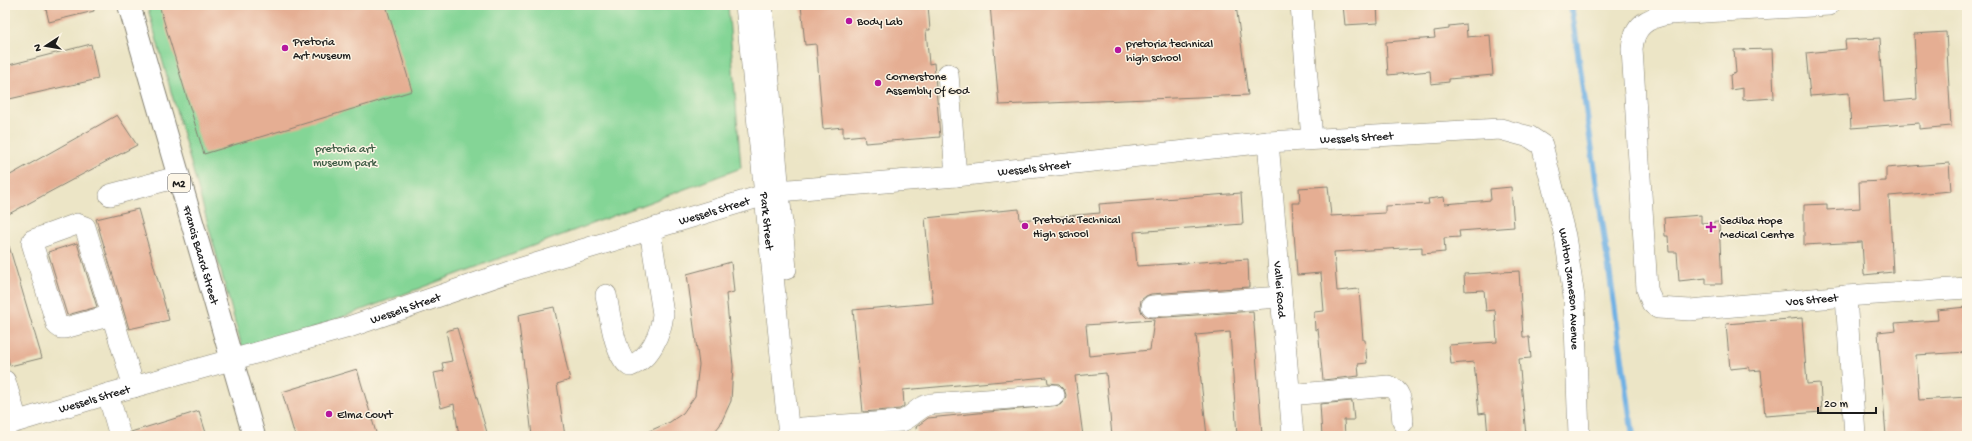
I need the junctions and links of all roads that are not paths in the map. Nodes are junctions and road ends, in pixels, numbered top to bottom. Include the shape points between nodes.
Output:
1 (129, 5) edge
2 (746, 5) edge
3 (762, 5) edge
4 (1301, 5) edge
5 (1829, 5) edge
6 (948, 74) dead end
7 (1312, 139) junction
8 (1268, 142) junction
9 (1542, 145) joint
10 (956, 176) junction
11 (178, 177) junction
12 (771, 193) junction
13 (110, 195) dead end
14 (650, 230) junction
15 (1967, 288) edge
16 (606, 295) dead end
17 (1846, 296) junction
18 (1281, 297) junction
19 (1152, 306) dead end
20 (112, 315) junction
21 (231, 361) junction
22 (5, 381) edge
23 (134, 387) junction
24 (108, 394) junction
25 (1054, 395) dead end
26 (1289, 396) junction
27 (1403, 422) dead end
28 (11, 423) edge
29 (880, 429) edge
30 (798, 433) edge
31 (120, 436) edge
32 (254, 436) edge
33 (1293, 436) edge
34 (1580, 436) edge
35 (1855, 436) edge

1 - 11 main road, Francis Baard Street / M2
2 - 12 street, Park Street
3 - 12 street, Park Street
4 - 7 street
5 - 17 street, Vos Street via 1654,16 1635,33 1632,49 1647,289 1652,303 1658,308 1690,310
6 - 10 street
7 - 8 street, Wessels Street
7 - 9 street, Wessels Street via 1500,128 1530,137
8 - 10 street, Wessels Street
8 - 18 street, Vallei Road
9 - 34 street, Walton Jameson Avenue via 1565,236 1574,297
10 - 12 street, Wessels Street
11 - 13 street
11 - 21 main road, Francis Baard Street / M2
12 - 14 street, Wessels Street
12 - 30 street, Park Street
14 - 16 street via 663,314 662,324 652,347 636,364 630,366 624,362 619,352
14 - 21 street, Wessels Street via 516,270 346,328
15 - 17 street, Vos Street
17 - 35 street
18 - 19 street
18 - 26 street, Vallei Road
20 - 20 street via 85,227 77,224 33,240 57,325 65,328
20 - 23 street
21 - 23 street, Wessels Street
21 - 32 main road, Francis Baard Street / M2
22 - 28 street
23 - 24 street, Wessels Street
24 - 28 street, Wessels Street
24 - 31 street
25 - 29 street via 923,405 910,418
26 - 27 street via 1388,386 1400,393
26 - 33 street, Vallei Road
29 - 30 street

